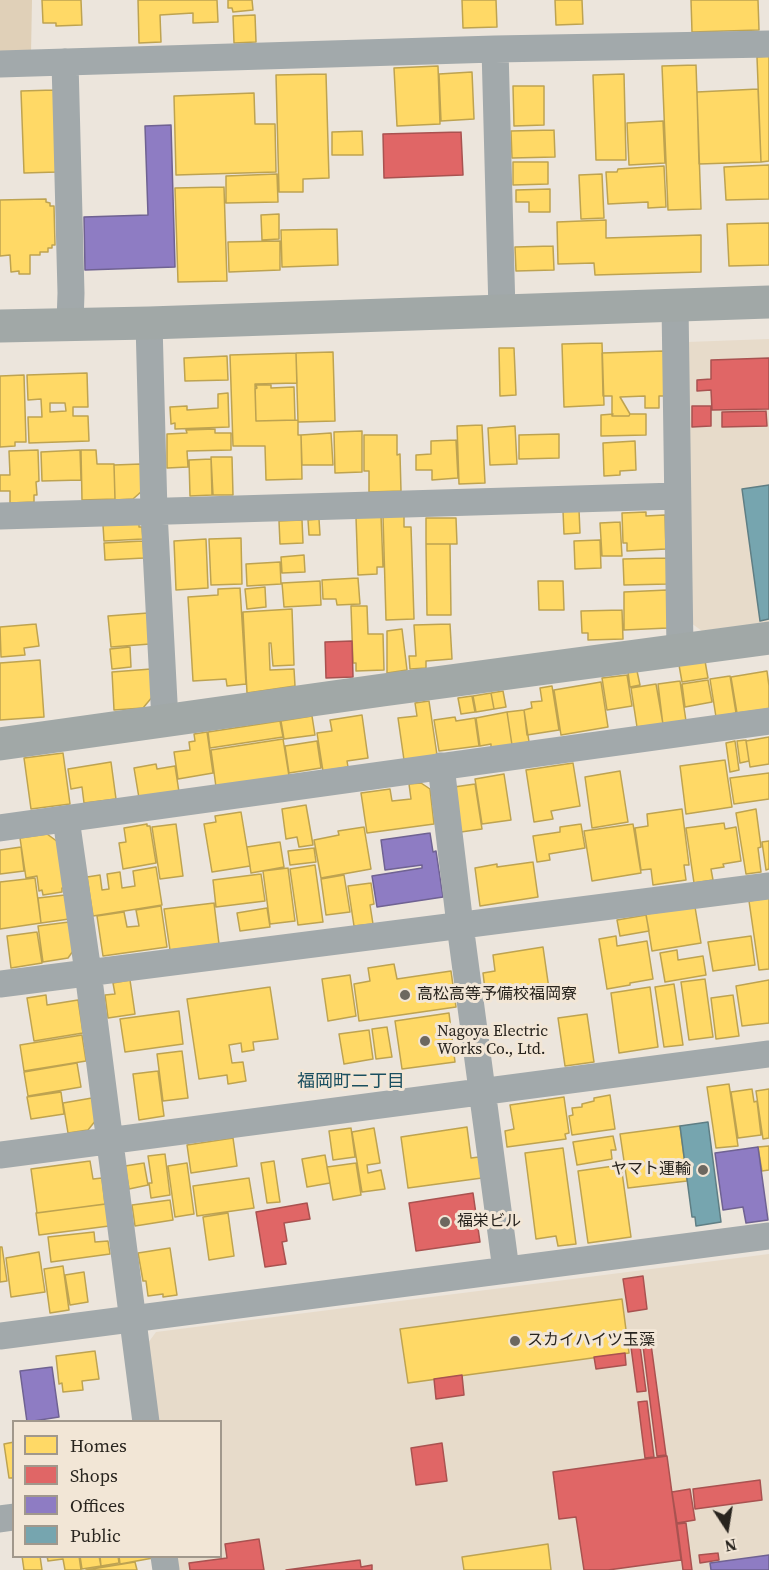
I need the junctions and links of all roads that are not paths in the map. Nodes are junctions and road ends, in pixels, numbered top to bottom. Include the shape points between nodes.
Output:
1 (769, 44) edge
2 (495, 49) junction
3 (65, 63) junction
4 (0, 64) edge
5 (769, 302) edge
6 (675, 305) junction
7 (502, 311) junction
8 (149, 323) junction
9 (70, 324) junction
10 (0, 326) edge
11 (678, 496) junction
12 (154, 512) junction
13 (0, 516) edge
14 (769, 638) edge
15 (680, 650) junction
16 (165, 721) junction
17 (769, 721) edge
18 (0, 744) edge
19 (441, 766) junction
20 (66, 819) junction
21 (0, 828) edge
22 (769, 886) edge
23 (460, 925) junction
24 (88, 972) junction
25 (0, 984) edge
26 (769, 1054) edge
27 (483, 1092) junction
28 (110, 1141) junction
29 (0, 1155) edge
30 (769, 1236) edge
31 (506, 1270) junction
32 (133, 1318) junction
33 (0, 1336) edge
34 (146, 1420) edge

1 - 2 street
2 - 3 street
2 - 7 street
3 - 4 street
3 - 9 street
5 - 6 street
6 - 7 street
6 - 11 street
7 - 8 street
8 - 9 street
8 - 12 street
9 - 10 street
11 - 12 street
11 - 15 street
12 - 13 street
12 - 16 street
14 - 15 street
15 - 16 street
16 - 18 street
17 - 19 street
19 - 20 street
19 - 23 street
20 - 21 street
20 - 24 street
22 - 23 street
23 - 24 street
23 - 27 street
24 - 25 street
24 - 28 street
26 - 27 street
27 - 28 street
27 - 31 street
28 - 29 street
28 - 32 street
30 - 31 street
31 - 32 street
32 - 33 street
32 - 34 street

